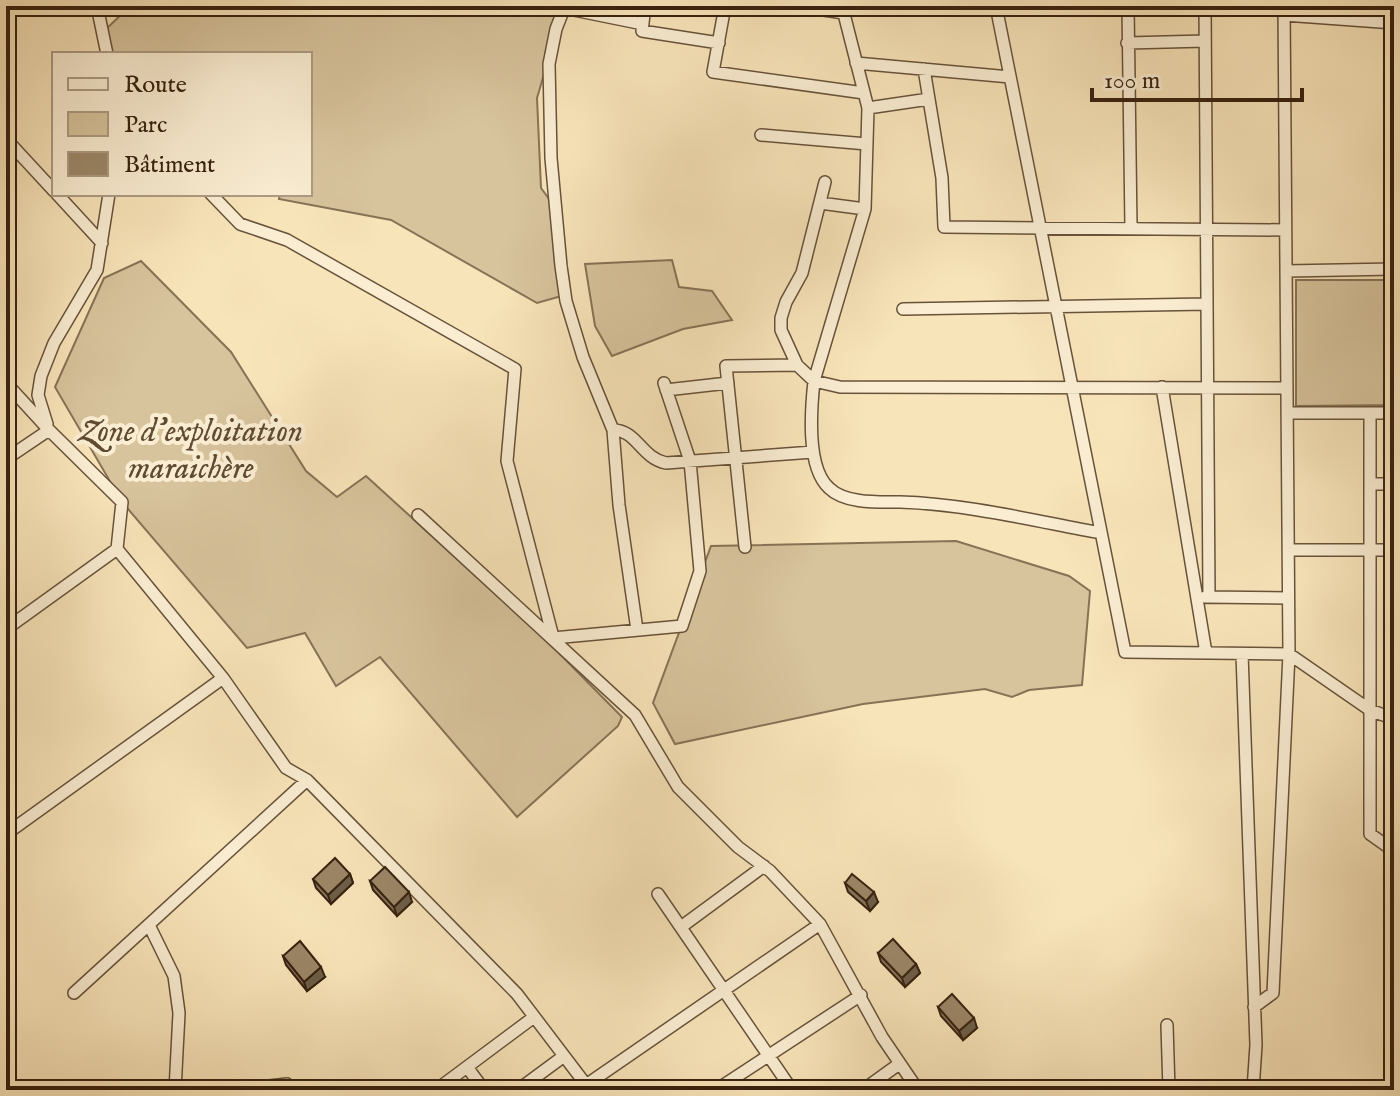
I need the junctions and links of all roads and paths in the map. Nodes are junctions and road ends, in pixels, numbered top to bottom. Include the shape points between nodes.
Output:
1 (97, 6) edge
2 (645, 6) edge
3 (725, 6) edge
4 (797, 6) edge
5 (996, 6) edge
6 (1128, 6) edge
7 (1205, 6) edge
8 (564, 7) edge
9 (1283, 9) edge
10 (843, 10) edge
11 (1394, 23) edge
12 (643, 24) junction
13 (1205, 41) junction
14 (719, 43) junction
15 (1127, 43) junction
16 (107, 52) edge
17 (856, 63) junction
18 (924, 69) junction
19 (1010, 77) junction
20 (864, 93) junction
21 (929, 99) junction
22 (868, 108) junction
23 (761, 135) dead end
24 (6, 139) edge
25 (867, 144) junction
26 (825, 182) dead end
27 (52, 188) edge
28 (60, 196) edge
29 (109, 196) edge
30 (213, 196) edge
31 (820, 203) junction
32 (865, 209) junction
33 (1040, 228) junction
34 (1131, 228) junction
35 (1207, 229) junction
36 (1285, 230) junction
37 (102, 243) junction
38 (1394, 269) edge
39 (1286, 271) junction
40 (1207, 304) junction
41 (1056, 307) junction
42 (903, 309) dead end
43 (797, 365) junction
44 (814, 381) junction
45 (6, 383) edge
46 (728, 383) junction
47 (1072, 387) junction
48 (1162, 387) junction
49 (1208, 387) junction
50 (1287, 388) junction
51 (1287, 413) junction
52 (1370, 413) junction
53 (1394, 413) edge
54 (49, 430) junction
55 (613, 430) junction
56 (813, 452) junction
57 (736, 458) junction
58 (6, 459) edge
59 (690, 461) junction
60 (1370, 484) junction
61 (1394, 484) edge
62 (418, 515) dead end
63 (1101, 533) junction
64 (745, 547) dead end
65 (117, 549) junction
66 (1288, 550) junction
67 (1370, 550) junction
68 (1394, 550) edge
69 (1203, 596) junction
70 (1288, 598) junction
71 (6, 629) edge
72 (637, 630) junction
73 (553, 638) junction
74 (1206, 653) junction
75 (1242, 654) junction
76 (1289, 654) junction
77 (223, 678) junction
78 (1370, 710) junction
79 (1394, 719) edge
80 (307, 780) junction
81 (6, 834) edge
82 (1394, 851) edge
83 (764, 866) junction
84 (658, 894) dead end
85 (820, 924) junction
86 (149, 925) junction
87 (681, 927) junction
88 (724, 990) junction
89 (74, 993) dead end
90 (861, 995) junction
91 (1254, 1007) junction
92 (534, 1017) junction
93 (1167, 1025) dead end
94 (564, 1056) junction
95 (769, 1056) junction
96 (899, 1064) junction
97 (467, 1067) junction
98 (588, 1087) edge
99 (175, 1090) edge
100 (259, 1090) edge
101 (288, 1090) edge
102 (436, 1090) edge
103 (484, 1090) edge
104 (518, 1090) edge
105 (716, 1090) edge
106 (792, 1090) edge
107 (863, 1090) edge
108 (918, 1090) edge
109 (1169, 1090) edge
110 (1253, 1090) edge

1 - 16 street
2 - 12 street
3 - 14 street
4 - 10 street
5 - 19 street
6 - 15 street
7 - 13 street
8 - 12 street
8 - 55 street via 549,64 561,266 583,357
9 - 11 street
9 - 36 street
10 - 17 street
12 - 14 street via 642,31
13 - 15 street
13 - 35 street
14 - 20 street via 713,72
15 - 34 street
17 - 18 street
17 - 20 street
18 - 19 street
18 - 21 street
19 - 33 street
20 - 22 street
21 - 22 street
21 - 33 street via 944,227
22 - 25 street
23 - 25 street
24 - 27 street
25 - 32 street
26 - 31 street
28 - 37 street
29 - 37 street
30 - 73 street via 240,224 287,240 515,369 507,461
31 - 32 street
31 - 43 street via 802,273 781,318 784,340
32 - 44 street
33 - 34 street
33 - 41 street
34 - 35 street
35 - 36 street
35 - 40 street
36 - 39 street
37 - 54 street via 97,270 41,376 38,395
38 - 39 street
39 - 50 street
40 - 41 street
40 - 49 street
41 - 42 street
41 - 47 street
43 - 44 street
43 - 46 street via 726,366
44 - 47 street via 840,387
44 - 56 street
45 - 54 street
46 - 57 street
46 - 59 street via 665,387
47 - 48 street
47 - 63 street
48 - 49 street
48 - 69 street
49 - 50 street
49 - 69 street
50 - 51 street
51 - 52 street
51 - 66 street
52 - 53 street
52 - 60 street
54 - 58 street
54 - 65 street via 122,502
55 - 59 street via 629,434 657,461
55 - 72 street
56 - 57 street
56 - 63 street via 823,482 855,500 936,503
57 - 59 street
57 - 64 street
59 - 72 street via 700,571 682,626
60 - 61 street
60 - 67 street
62 - 73 street
63 - 74 street via 1125,652
65 - 71 street
65 - 77 street
66 - 67 street
66 - 70 street
67 - 68 street
67 - 78 street
69 - 70 street
69 - 74 street
70 - 76 street
72 - 73 street
73 - 83 street via 635,715 678,787
74 - 75 street
75 - 76 street
75 - 91 street
76 - 78 street
76 - 91 street via 1273,993
77 - 80 street via 286,768
77 - 81 street
78 - 79 street
78 - 82 street via 1370,834
80 - 86 street
80 - 92 street
83 - 85 street
83 - 87 street
84 - 87 street
85 - 88 street
85 - 90 street
86 - 89 street
86 - 99 street via 174,976 179,1013
87 - 88 street
88 - 95 street
88 - 98 street
90 - 95 street
90 - 96 street
91 - 110 street
92 - 94 street
92 - 97 street
93 - 109 street
94 - 98 street
94 - 104 street
95 - 105 street
95 - 106 street
96 - 107 street
96 - 108 street
97 - 102 street
97 - 103 street
100 - 101 street via 287,1084

